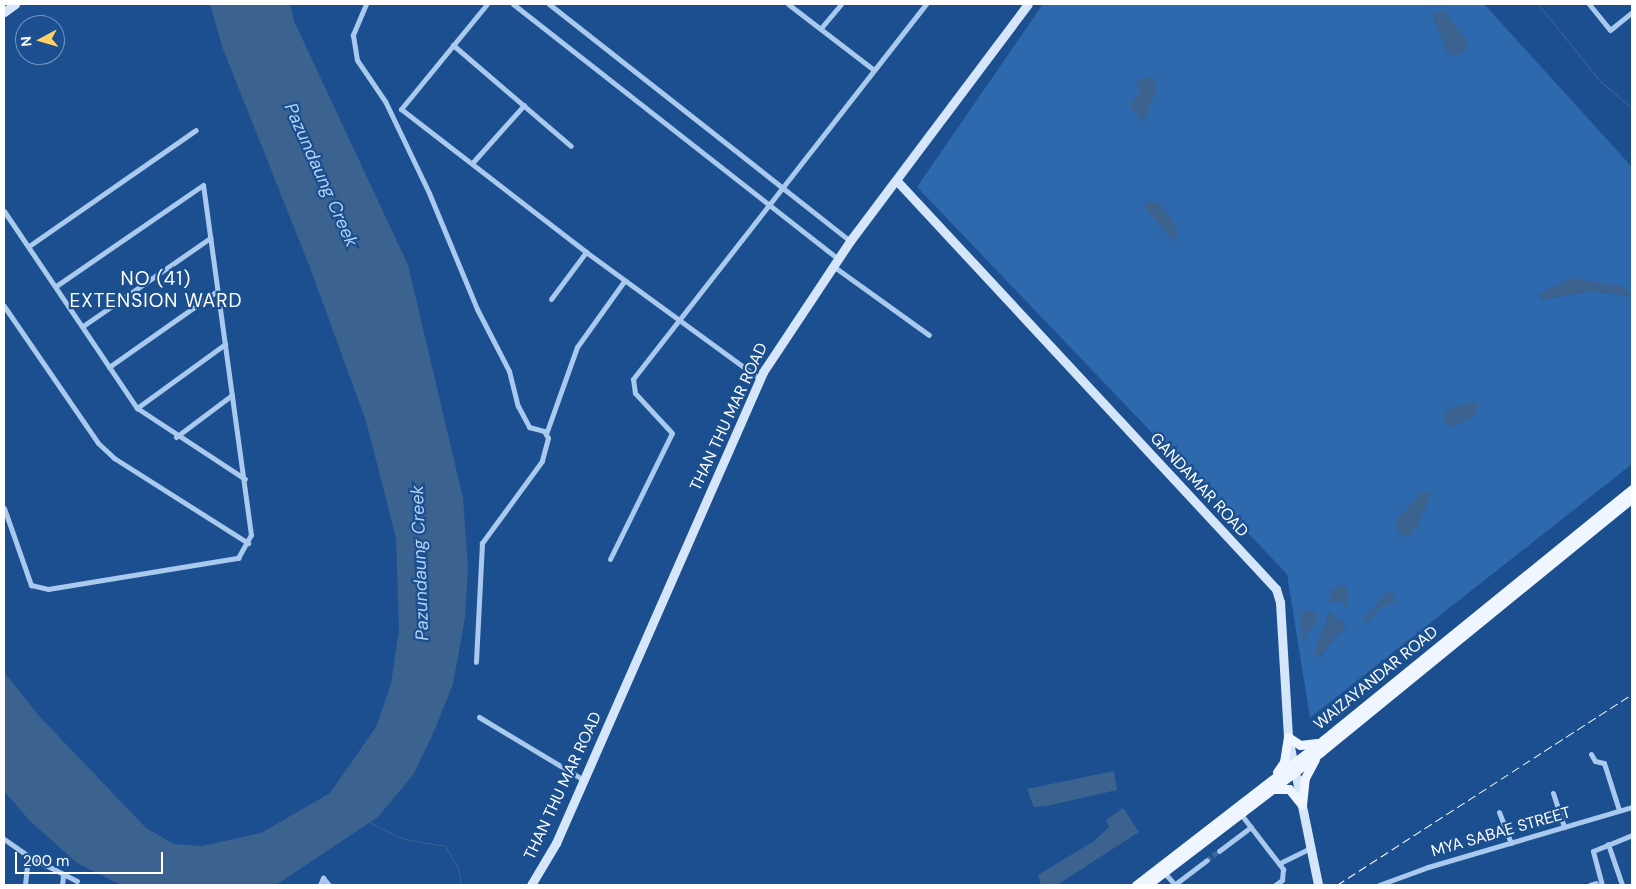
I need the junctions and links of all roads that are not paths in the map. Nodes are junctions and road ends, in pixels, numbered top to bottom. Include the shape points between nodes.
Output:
1 (15, 4) edge
2 (366, 4) edge
3 (487, 4) edge
4 (513, 4) edge
5 (549, 4) edge
6 (788, 4) edge
7 (841, 4) edge
8 (926, 4) edge
9 (1028, 4) edge
10 (1589, 4) edge
11 (4, 12) edge
12 (1632, 12) edge
13 (821, 28) junction
14 (453, 45) junction
15 (874, 70) junction
16 (524, 105) junction
17 (196, 130) dead end
18 (571, 146) dead end
19 (474, 161) junction
20 (897, 181) junction
21 (782, 188) junction
22 (771, 203) junction
23 (4, 210) edge
24 (210, 238) junction
25 (850, 241) junction
26 (29, 246) junction
27 (586, 252) junction
28 (835, 263) junction
29 (625, 280) junction
30 (56, 286) junction
31 (217, 291) junction
32 (551, 299) dead end
33 (4, 306) edge
34 (679, 319) junction
35 (83, 326) junction
36 (929, 335) dead end
37 (225, 344) junction
38 (109, 366) junction
39 (760, 379) junction
40 (232, 394) junction
41 (137, 408) junction
42 (546, 434) junction
43 (176, 436) junction
44 (245, 479) junction
45 (1632, 489) edge
46 (1632, 498) edge
47 (4, 508) edge
48 (248, 543) junction
49 (610, 559) dead end
50 (476, 662) dead end
51 (479, 717) dead end
52 (1288, 737) junction
53 (1322, 746) junction
54 (1591, 754) dead end
55 (1294, 768) junction
56 (584, 780) junction
57 (1271, 785) junction
58 (1553, 793) dead end
59 (1302, 805) junction
60 (1632, 807) edge
61 (1618, 810) junction
62 (1499, 812) dead end
63 (1240, 813) junction
64 (1251, 827) junction
65 (1564, 827) junction
66 (1632, 835) edge
67 (4, 839) edge
68 (1511, 843) junction
69 (1608, 844) junction
70 (1311, 848) junction
71 (1219, 851) tunnel mouth
72 (28, 856) junction
73 (1207, 860) tunnel mouth
74 (1280, 864) junction
75 (1162, 870) junction
76 (63, 875) junction
77 (77, 881) dead end
78 (1599, 884) edge
79 (25, 885) edge
80 (62, 885) edge
81 (320, 885) edge
82 (329, 885) edge
83 (531, 885) edge
84 (1136, 885) edge
85 (1147, 885) edge
86 (1175, 885) edge
87 (1275, 885) edge
88 (1318, 885) edge
89 (1379, 885) edge
90 (1590, 885) edge
91 (1622, 885) edge

1 - 11 main road
2 - 42 street via 353,35 357,60 385,101 429,193 476,309 508,371 518,406 529,426
3 - 14 street
4 - 22 street
5 - 21 street
6 - 13 street
7 - 13 street
8 - 15 street
9 - 20 main road, THAN THU MAR ROAD
10 - 12 street via 1610,30
13 - 15 street
14 - 16 street
14 - 19 street via 401,108
15 - 21 street
16 - 18 street
16 - 19 street
17 - 26 street
19 - 27 street
20 - 25 main road, THAN THU MAR ROAD
20 - 52 main road, GANDAMAR ROAD via 1276,589 1280,602
21 - 22 street
21 - 25 street
22 - 28 street
22 - 34 street
23 - 26 street
24 - 30 street via 203,185
24 - 31 street
24 - 35 street
25 - 28 main road, THAN THU MAR ROAD
26 - 30 street
27 - 29 street
27 - 32 street
28 - 36 street
28 - 39 main road, THAN THU MAR ROAD
29 - 34 street
29 - 42 street via 577,347
30 - 35 street
31 - 37 street
31 - 38 street
33 - 48 street via 98,443 114,458
34 - 39 street
34 - 49 street via 632,383 635,393 672,433
35 - 38 street
37 - 40 street
37 - 41 street
38 - 41 street
39 - 56 main road, THAN THU MAR ROAD
40 - 43 street
40 - 44 street
41 - 43 street
42 - 50 street via 542,461 482,543
43 - 44 street
44 - 48 street via 250,518
45 - 53 main road, WAIZAYANDAR ROAD
46 - 53 main road, WAIZAYANDAR ROAD
47 - 48 street via 31,585 62,589 238,558
51 - 56 street
52 - 53 main road via 1300,745
52 - 55 main road, GANDAMAR ROAD
52 - 57 main road via 1284,762
53 - 55 main road, WAIZAYANDAR ROAD
53 - 59 main road via 1305,778
54 - 61 street via 1595,761 1604,763
55 - 57 main road, WAIZAYANDAR ROAD
55 - 59 main road, GANDAMAR ROAD
56 - 83 main road, THAN THU MAR ROAD via 556,843
57 - 59 main road via 1289,789
57 - 63 main road, WAIZAYANDAR ROAD
57 - 75 main road, WAIZAYANDAR ROAD
58 - 65 street
59 - 70 main road, GANDAMAR ROAD
60 - 61 street, MYA SABAE STREET
61 - 65 street, MYA SABAE STREET
62 - 68 street
63 - 64 street
63 - 75 main road, WAIZAYANDAR ROAD
64 - 71 street
64 - 74 street
65 - 68 street, MYA SABAE STREET
66 - 69 street
67 - 72 street
68 - 89 street, MYA SABAE STREET
69 - 78 street via 1595,849 1592,854
69 - 91 street
70 - 74 street
70 - 88 main road, GANDAMAR ROAD
72 - 76 street
72 - 79 street
73 - 86 street
74 - 87 street via 1284,874
75 - 84 main road, WAIZAYANDAR ROAD
75 - 85 main road, WAIZAYANDAR ROAD
75 - 86 street
76 - 77 street
76 - 80 street
78 - 90 street
81 - 82 street via 323,878

